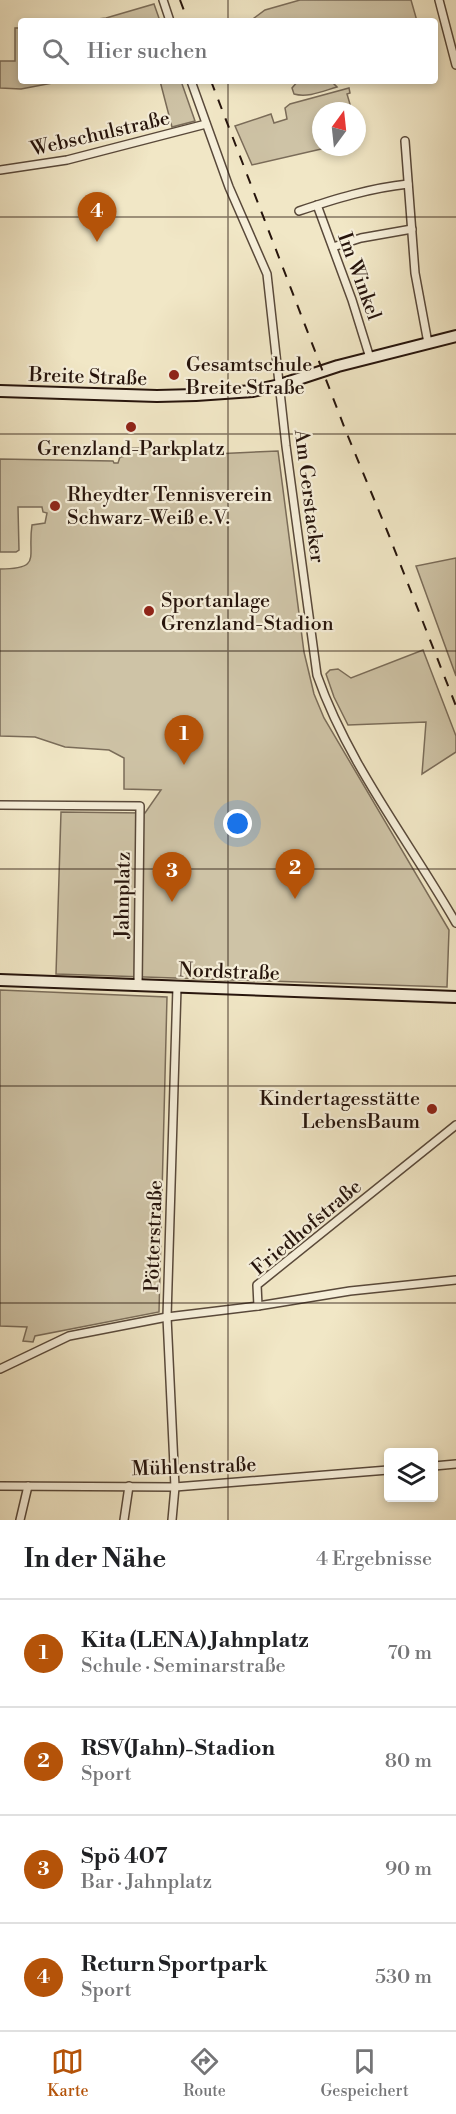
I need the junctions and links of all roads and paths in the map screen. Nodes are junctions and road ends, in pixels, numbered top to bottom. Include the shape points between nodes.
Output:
1 (163, 0) edge
2 (439, 0) edge
3 (169, 18) edge
4 (456, 65) edge
5 (192, 84) edge
6 (206, 124) junction
7 (405, 141) dead end
8 (0, 170) edge
9 (408, 184) junction
10 (317, 205) junction
11 (299, 212) dead end
12 (412, 229) junction
13 (333, 247) junction
14 (456, 336) edge
15 (428, 343) junction
16 (370, 358) junction
17 (280, 385) junction
18 (0, 391) edge
19 (0, 805) edge
20 (456, 923) edge
21 (0, 980) edge
22 (138, 985) junction
23 (177, 987) junction
24 (456, 997) edge
25 (456, 1125) edge
26 (456, 1280) edge
27 (258, 1306) junction
28 (167, 1317) junction
29 (0, 1369) edge
30 (456, 1464) edge
31 (438, 1466) edge
32 (384, 1470) edge
33 (0, 1485) edge
34 (28, 1486) junction
35 (129, 1486) junction
36 (175, 1486) junction
37 (20, 1520) edge
38 (124, 1520) edge
39 (172, 1520) edge

1 - 3 street
2 - 4 street
5 - 6 street, Am Gerstacker
6 - 8 street, Webschulstraße via 67,160
6 - 17 street, Am Gerstacker via 267,274
7 - 9 street
9 - 10 street via 381,187
9 - 12 street
10 - 11 street
10 - 13 street, Im Winkel
12 - 13 street
12 - 15 street via 417,293
13 - 16 street, Im Winkel
14 - 15 main road, Breite Straße
15 - 16 main road, Breite Straße
16 - 17 main road, Breite Straße
17 - 18 main road, Breite Straße via 196,395
17 - 20 street, Am Gerstacker via 317,675 327,703 362,768
19 - 22 street, Jahnplatz via 140,806
21 - 22 main road, Nordstraße
22 - 23 main road, Nordstraße
23 - 24 main road, Nordstraße
23 - 28 street, Pötterstraße
25 - 27 street, Friedhofstraße via 257,1285
26 - 27 street
27 - 28 street, Friedhofstraße
28 - 29 street, Friedhofstraße via 69,1336
28 - 36 street, Pötterstraße
30 - 31 street
32 - 36 street, Mühlenstraße
33 - 34 street, Mühlenstraße
34 - 35 street, Mühlenstraße
34 - 37 street
35 - 36 street, Mühlenstraße
35 - 38 street
36 - 39 street, Pötterstraße

